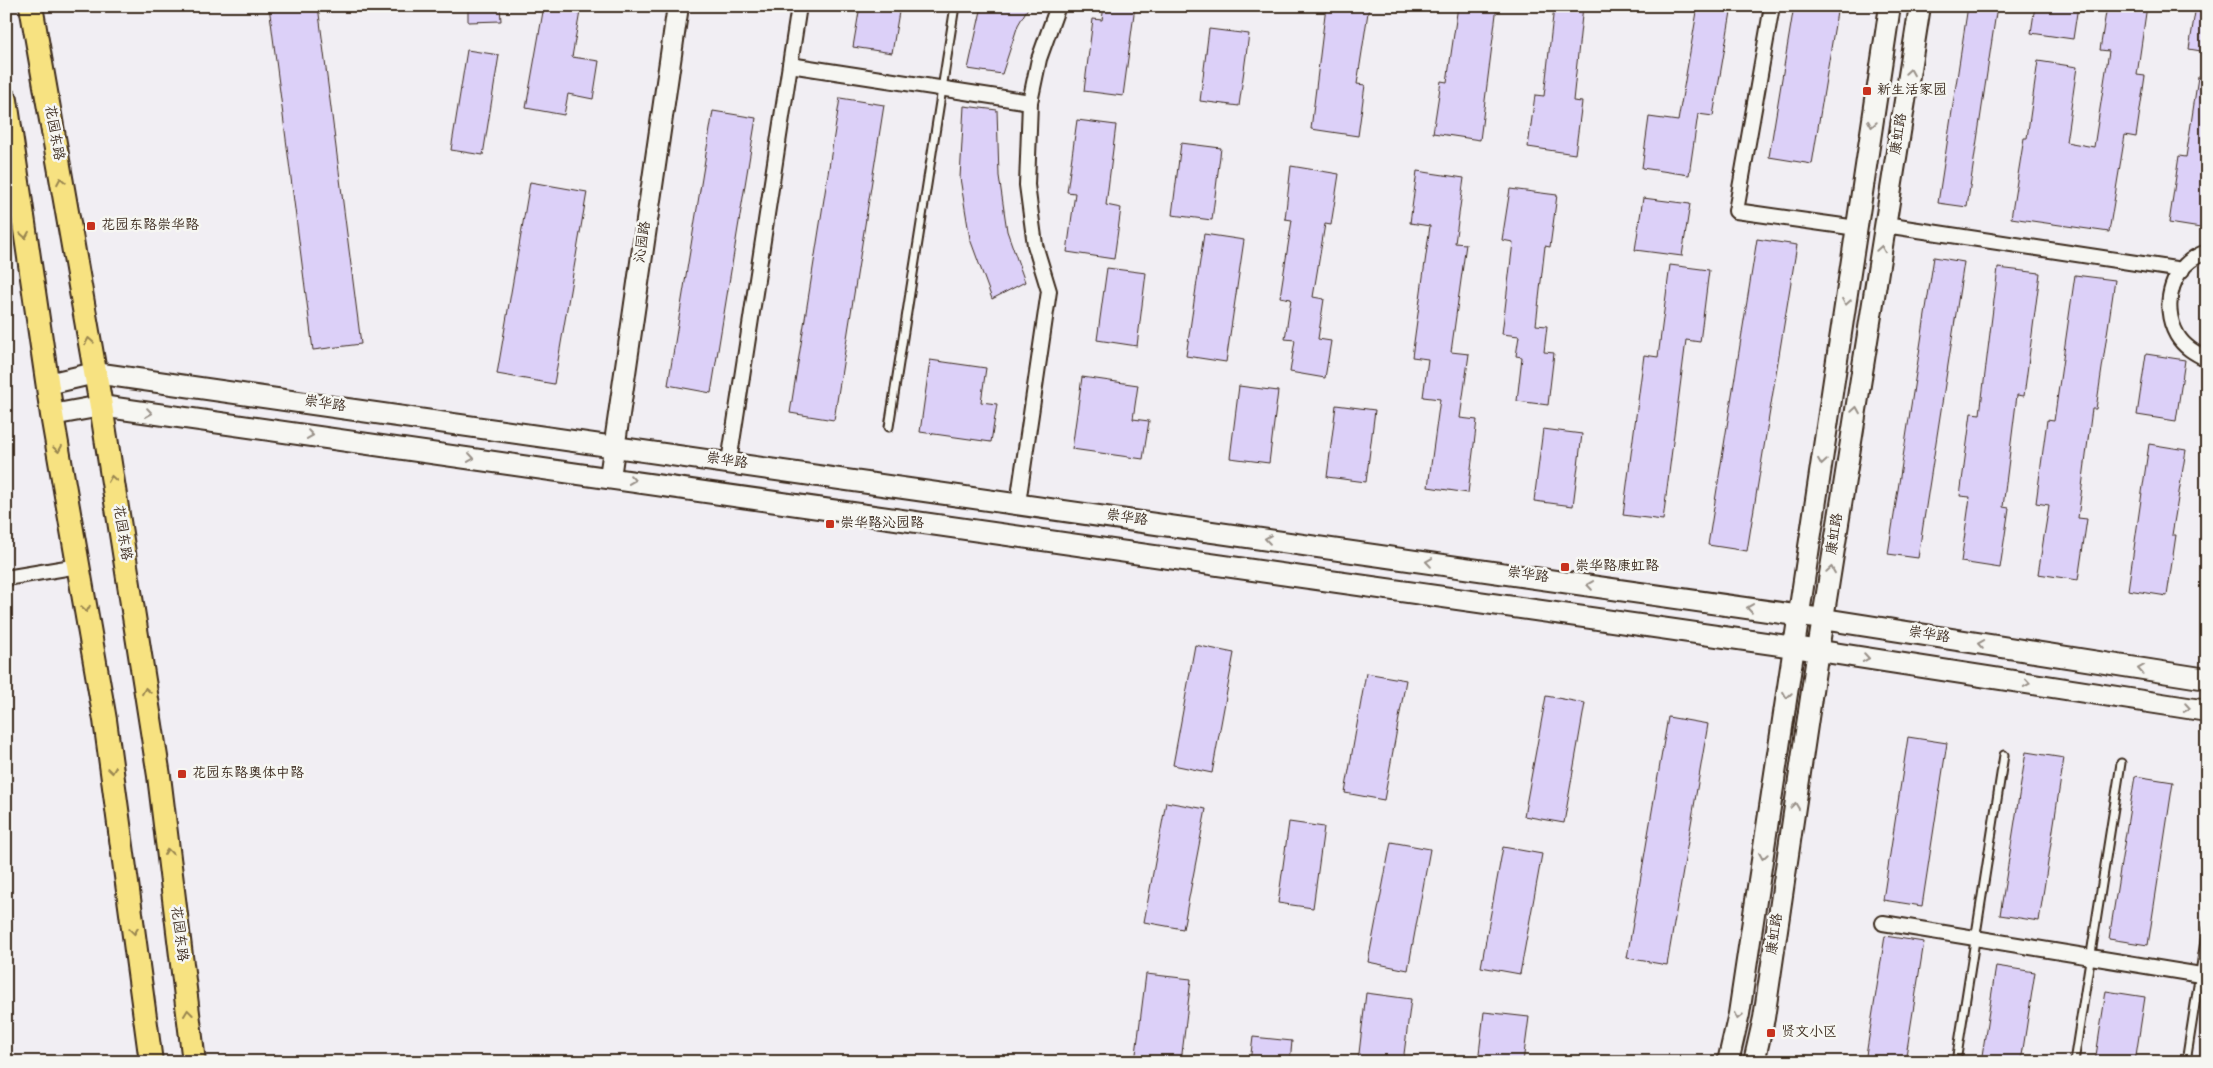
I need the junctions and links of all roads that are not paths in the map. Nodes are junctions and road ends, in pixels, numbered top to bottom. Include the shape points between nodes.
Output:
1 (31, 6) edge
2 (678, 6) edge
3 (799, 6) edge
4 (955, 6) edge
5 (1058, 6) edge
6 (1772, 6) edge
7 (1890, 6) edge
8 (1920, 6) edge
9 (790, 64) junction
10 (942, 88) junction
11 (1030, 102) junction
12 (7, 114) edge
13 (1885, 225) junction
14 (1857, 228) junction
15 (2207, 252) edge
16 (2182, 270) junction
17 (2207, 359) edge
18 (95, 373) junction
19 (48, 384) junction
20 (101, 406) junction
21 (52, 415) junction
22 (889, 427) dead end
23 (614, 446) junction
24 (729, 462) junction
25 (610, 477) junction
26 (1018, 503) junction
27 (78, 566) junction
28 (6, 578) edge
29 (1799, 615) junction
30 (1823, 619) junction
31 (1794, 647) junction
32 (1818, 650) junction
33 (2207, 679) edge
34 (2207, 711) edge
35 (2004, 755) dead end
36 (2121, 763) dead end
37 (1883, 923) dead end
38 (2207, 928) edge
39 (1975, 938) junction
40 (2091, 957) junction
41 (2203, 975) edge
42 (151, 1062) edge
43 (194, 1062) edge
44 (1728, 1062) edge
45 (1754, 1062) edge
46 (1956, 1062) edge
47 (2074, 1062) edge
48 (2186, 1062) edge

18 -> 1 main road, 花园东路
2 - 23 main road, 沁园路
3 - 9 street
4 - 10 lane
5 - 11 street via 1039,59
6 - 14 street via 1736,211
7 -> 14 main road, 康虹路
13 -> 8 main road, 康虹路
9 - 10 street
9 - 24 street
10 - 11 street
10 - 22 lane
11 - 26 street via 1027,185 1035,245 1049,291
12 -> 19 main road
13 - 16 street
30 -> 13 main road, 康虹路
14 -> 29 main road, 康虹路
15 - 16 street via 2185,264
16 - 17 street via 2174,280 2169,299 2170,318 2177,336 2191,351
18 - 19 main road, 崇华路
18 - 20 main road, 花园东路
18 - 23 main road, 崇华路
19 - 21 main road
20 - 21 main road
20 -> 25 main road
43 -> 20 main road, 花园东路 via 159,776
21 -> 27 main road
23 - 24 main road, 崇华路
23 - 25 main road, 沁园路
24 - 26 main road, 崇华路
25 -> 31 main road
29 -> 26 main road, 崇华路
27 - 28 street
27 -> 42 main road via 105,720
29 - 30 main road, 崇华路
29 - 31 main road, 康虹路
30 - 32 main road, 康虹路
33 -> 30 main road, 崇华路
31 - 32 main road
31 -> 44 main road, 康虹路 via 1739,1014
32 -> 34 main road
45 -> 32 main road, 康虹路 via 1764,1018
35 - 39 lane
36 - 40 lane
37 - 39 street
38 - 41 lane
39 - 40 street
39 - 46 lane
40 - 41 street
40 - 47 lane
41 - 48 lane

